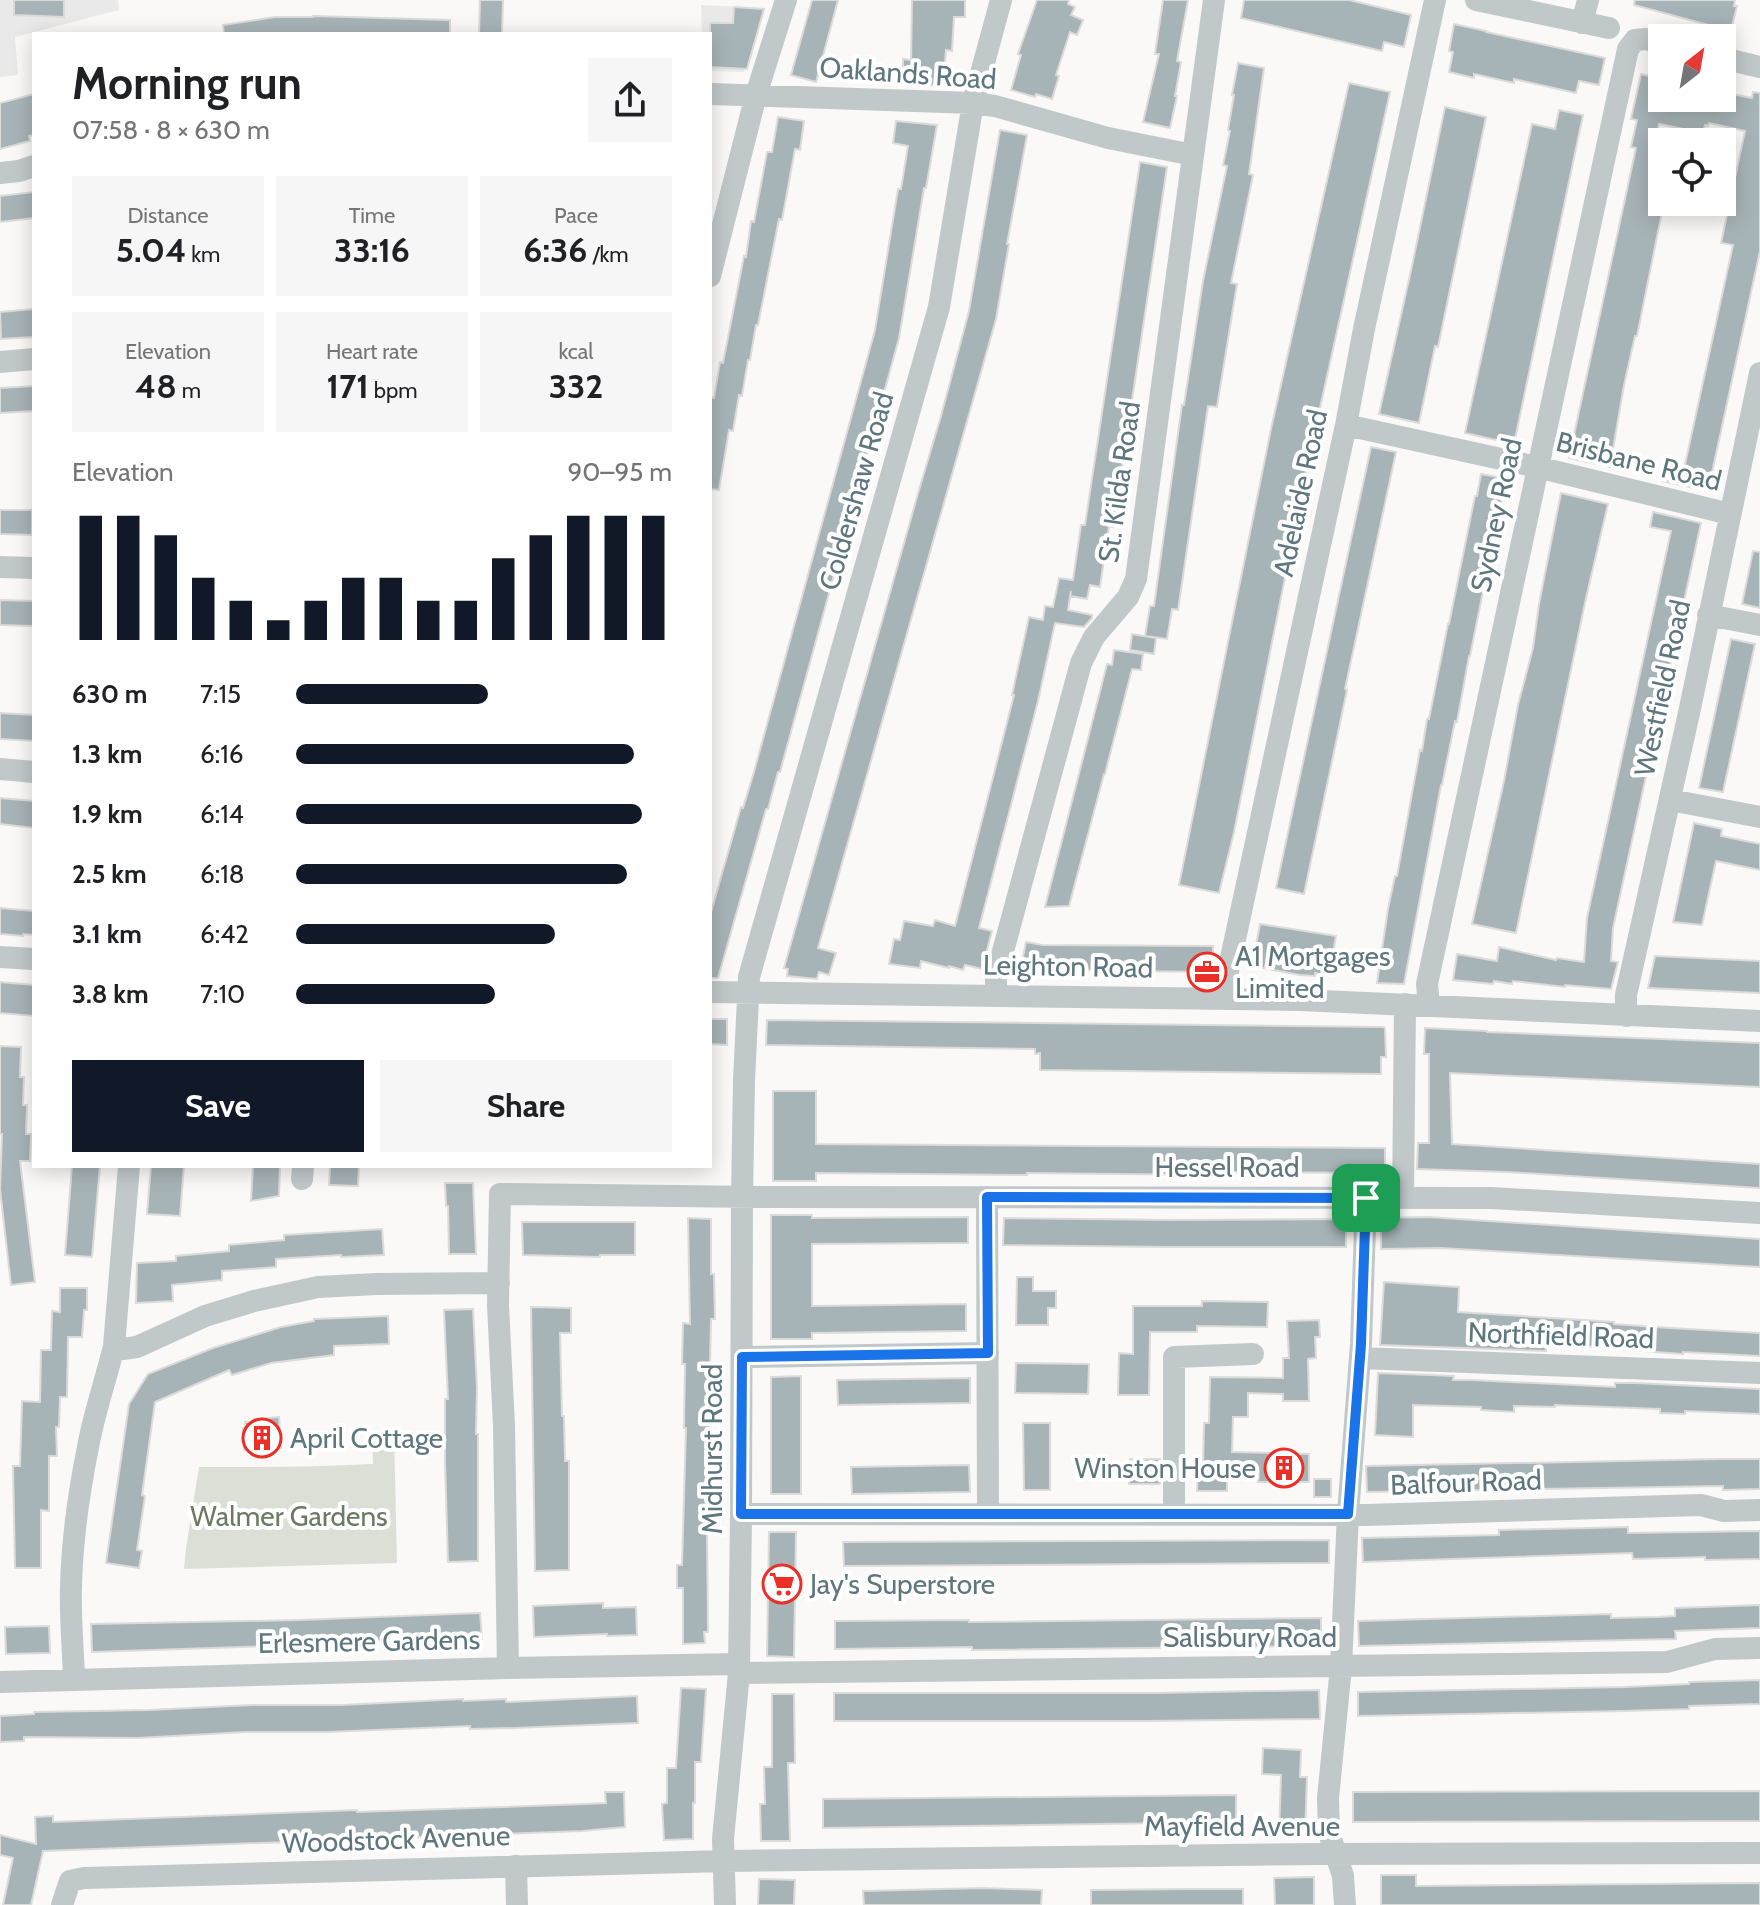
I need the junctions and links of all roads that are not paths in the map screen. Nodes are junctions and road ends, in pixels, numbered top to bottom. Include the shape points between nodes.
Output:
1 (786, 0) edge
2 (1001, 0) edge
3 (1214, 0) edge
4 (1435, 0) edge
5 (1476, 0) edge
6 (1588, 0) edge
7 (1582, 23) junction
8 (1609, 28) dead end
9 (1648, 40) edge
10 (1736, 61) edge
11 (1760, 67) edge
12 (712, 94) edge
13 (756, 95) junction
14 (973, 103) junction
15 (1193, 155) junction
16 (32, 167) edge
17 (0, 173) edge
18 (712, 268) edge
19 (32, 359) edge
20 (0, 362) edge
21 (1760, 373) edge
22 (1346, 425) junction
23 (1754, 432) edge
24 (1537, 467) junction
25 (1730, 514) junction
26 (0, 567) edge
27 (32, 568) edge
28 (1708, 615) junction
29 (1760, 625) edge
30 (0, 769) edge
31 (32, 772) edge
32 (1670, 800) junction
33 (1760, 817) edge
34 (0, 957) edge
35 (32, 959) edge
36 (712, 992) edge
37 (748, 993) junction
38 (996, 995) junction
39 (1225, 999) junction
40 (1405, 1004) junction
41 (1429, 1005) junction
42 (1626, 1016) junction
43 (1760, 1021) edge
44 (129, 1168) edge
45 (742, 1197) junction
46 (987, 1197) junction
47 (1366, 1198) junction
48 (1403, 1198) junction
49 (1760, 1213) edge
50 (499, 1283) junction
51 (114, 1346) junction
52 (988, 1353) junction
53 (1253, 1354) dead end
54 (742, 1357) junction
55 (1360, 1358) junction
56 (1760, 1373) edge
57 (1760, 1510) edge
58 (741, 1514) junction
59 (988, 1514) junction
60 (1174, 1514) junction
61 (1348, 1514) junction
62 (1760, 1648) edge
63 (1341, 1667) junction
64 (508, 1668) junction
65 (739, 1668) junction
66 (74, 1678) junction
67 (0, 1682) edge
68 (1760, 1853) edge
69 (1336, 1855) junction
70 (725, 1861) junction
71 (516, 1866) junction
72 (62, 1905) edge
73 (517, 1905) edge
74 (725, 1905) edge
75 (1345, 1905) edge

1 - 13 street
2 - 14 street, Coldershaw Road
3 - 15 street, St. Kilda Road
4 - 22 street, Adelaide Road
5 - 7 street
6 - 7 street
7 - 8 street
9 - 24 street, Sydney Road via 1635,40 1628,49
10 - 11 street
12 - 13 street, Oaklands Road
13 - 14 street, Oaklands Road
13 - 18 street
14 - 15 street, Oaklands Road
14 - 37 street, Coldershaw Road via 939,307
15 - 38 street, St. Kilda Road via 1136,579 1081,663 996,977
16 - 17 street
19 - 20 street
21 - 23 street, Westfield Road
22 - 24 street, Brisbane Road
22 - 39 street, Adelaide Road
23 - 25 street, Westfield Road
24 - 25 street, Brisbane Road
24 - 41 street, Sydney Road via 1427,984
25 - 28 street, Westfield Road
26 - 27 street
28 - 29 street
28 - 32 street, Westfield Road
30 - 31 street
32 - 33 street
32 - 42 street, Westfield Road via 1626,995
34 - 35 street
36 - 37 street, Leighton Road
37 - 38 street, Leighton Road
37 - 45 street, Midhurst Road
38 - 39 street, Leighton Road
39 - 40 street, Leighton Road
40 - 41 street, Leighton Road
40 - 48 street
41 - 42 street, Leighton Road
42 - 43 street, Leighton Road
44 - 51 street
45 - 46 street, Hessel Road
45 - 50 street, Hessel Road via 500,1194
45 - 54 street, Midhurst Road
46 - 47 street, Hessel Road
46 - 52 street
47 - 48 street, Hessel Road
47 - 55 street
48 - 49 street, Hessel Road
50 - 51 street via 318,1287 205,1316 137,1347
50 - 64 street
51 - 66 street via 96,1409 75,1533
52 - 54 street
52 - 59 street
53 - 60 street via 1174,1357
54 - 58 street, Midhurst Road
55 - 56 street, Northfield Road
55 - 61 street
57 - 61 street, Balfour Road via 1724,1511 1701,1505
58 - 59 street, Balfour Road
58 - 65 street, Midhurst Road
59 - 60 street, Balfour Road
60 - 61 street, Balfour Road
61 - 63 street
62 - 63 street, Salisbury Road via 1715,1649 1667,1662
63 - 65 street, Salisbury Road
63 - 69 street via 1328,1798
64 - 65 street, Erlesmere Gardens
64 - 66 street, Erlesmere Gardens
65 - 70 street, Midhurst Road
66 - 67 street, Erlesmere Gardens
68 - 69 street, Mayfield Avenue
69 - 70 street, Mayfield Avenue
69 - 75 street
70 - 71 street, Woodstock Avenue
70 - 74 street, Midhurst Road
71 - 72 street, Woodstock Avenue via 84,1878 70,1881
71 - 73 street

